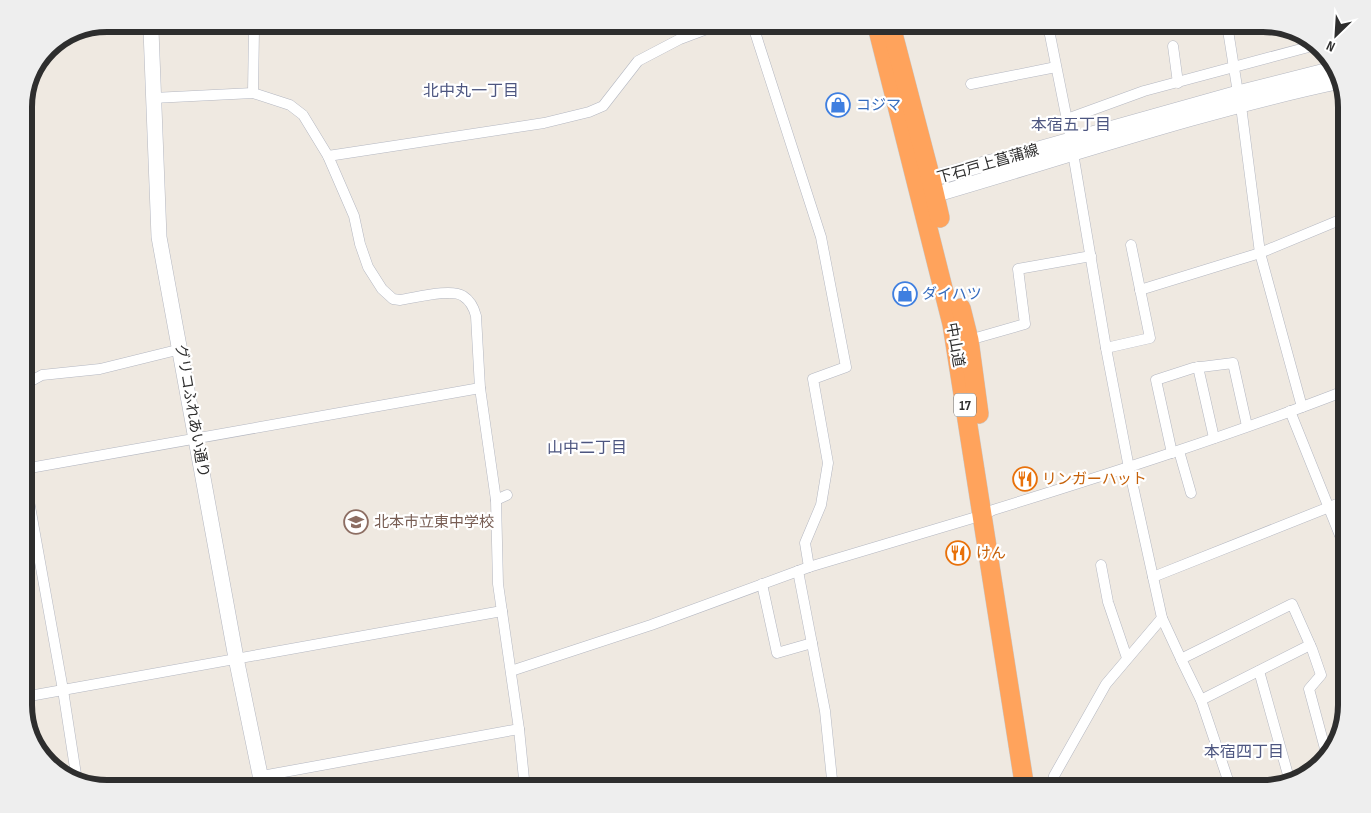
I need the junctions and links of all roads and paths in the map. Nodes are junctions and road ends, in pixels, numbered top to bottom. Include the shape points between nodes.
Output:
1 (151, 32) edge
2 (254, 32) edge
3 (699, 32) edge
4 (754, 32) edge
5 (879, 32) edge
6 (891, 32) edge
7 (1049, 32) edge
8 (1228, 32) edge
9 (1173, 46) dead end
10 (1308, 47) edge
11 (1056, 67) junction
12 (1234, 68) junction
13 (1330, 72) edge
14 (1178, 83) junction
15 (971, 84) dead end
16 (253, 93) junction
17 (153, 98) junction
18 (1239, 99) junction
19 (1066, 119) junction
20 (1072, 147) junction
21 (328, 156) junction
22 (929, 189) junction
23 (1338, 221) edge
24 (1131, 245) dead end
25 (1260, 253) junction
26 (1091, 256) junction
27 (1140, 290) junction
28 (969, 340) junction
29 (1106, 348) junction
30 (180, 349) junction
31 (1198, 367) junction
32 (33, 380) edge
33 (480, 388) junction
34 (1338, 393) edge
35 (1302, 407) junction
36 (1290, 411) junction
37 (1247, 426) junction
38 (1214, 438) junction
39 (197, 439) junction
40 (1175, 452) junction
41 (33, 467) edge
42 (1129, 468) junction
43 (1191, 493) dead end
44 (507, 495) dead end
45 (496, 500) junction
46 (1338, 504) edge
47 (1328, 508) junction
48 (988, 513) junction
49 (33, 523) edge
50 (1338, 532) edge
51 (1101, 566) dead end
52 (809, 567) junction
53 (798, 571) junction
54 (1153, 577) junction
55 (762, 584) junction
56 (502, 611) junction
57 (1162, 618) junction
58 (812, 643) junction
59 (1310, 645) junction
60 (236, 658) junction
61 (1126, 658) junction
62 (1181, 659) junction
63 (1259, 671) junction
64 (511, 672) junction
65 (63, 690) junction
66 (33, 695) edge
67 (1201, 700) junction
68 (519, 729) junction
69 (1325, 748) edge
70 (76, 773) edge
71 (1288, 776) edge
72 (261, 780) edge
73 (276, 780) edge
74 (524, 780) edge
75 (832, 780) edge
76 (1024, 780) edge
77 (1034, 780) edge
78 (1053, 780) edge
79 (1228, 780) edge

1 - 17 street, グリコふれあい通り
2 - 16 street
3 - 21 street via 638,61 603,106 589,112 553,121
4 - 52 street via 821,237 846,367 813,379 828,463 820,505 805,544
5 - 22 highway, 中山道 / 17
6 - 22 highway, 中山道 / 17
7 - 11 street
8 - 12 street
9 - 14 street
10 - 12 street
11 - 15 street
11 - 19 street
12 - 14 street
12 - 18 street
13 - 18 street, 下石戸上菖蒲線
14 - 19 street
16 - 17 street
16 - 21 street via 290,105 303,115
17 - 30 street, グリコふれあい通り via 160,238
18 - 20 street, 下石戸上菖蒲線
18 - 25 street
19 - 20 street
20 - 22 street, 下石戸上菖蒲線
20 - 26 street
21 - 33 street via 354,216 368,267 382,289 400,300 446,293 462,295 472,305 476,316
22 - 28 highway, 中山道 / 17
22 - 48 highway, 中山道 / 17
23 - 25 street
24 - 27 street
25 - 27 street
25 - 35 street
26 - 28 street via 1018,269 1025,324
26 - 29 street
27 - 29 street via 1150,338
28 - 48 highway, 中山道 / 17
29 - 42 street
30 - 32 street via 100,370 42,376
30 - 39 street, グリコふれあい通り
31 - 37 street via 1233,363
31 - 38 street
31 - 40 street via 1156,380
33 - 39 street
33 - 45 street
34 - 35 street
35 - 36 street
36 - 37 street
36 - 47 street
37 - 38 street
38 - 40 street
39 - 41 street
39 - 60 street, グリコふれあい通り
40 - 42 street
40 - 43 street
42 - 48 street
42 - 54 street
44 - 45 street
45 - 56 street via 496,562
46 - 47 street
47 - 50 street
47 - 54 street
48 - 52 street
48 - 76 highway, 中山道 / 17
48 - 77 highway, 中山道 / 17
49 - 65 street
51 - 61 street via 1108,602
52 - 53 street
53 - 55 street
53 - 58 street
54 - 57 street
55 - 58 street via 778,653
55 - 64 street
56 - 60 street
56 - 64 street
57 - 61 street
57 - 62 street
58 - 75 street via 825,711
59 - 62 street via 1292,604
59 - 63 street
59 - 69 street via 1321,675 1309,689
60 - 65 street
60 - 72 street, グリコふれあい通り
61 - 78 street via 1106,684
62 - 67 street
63 - 67 street
63 - 71 street
64 - 68 street
65 - 66 street
65 - 70 street
67 - 79 street
68 - 73 street
68 - 74 street

